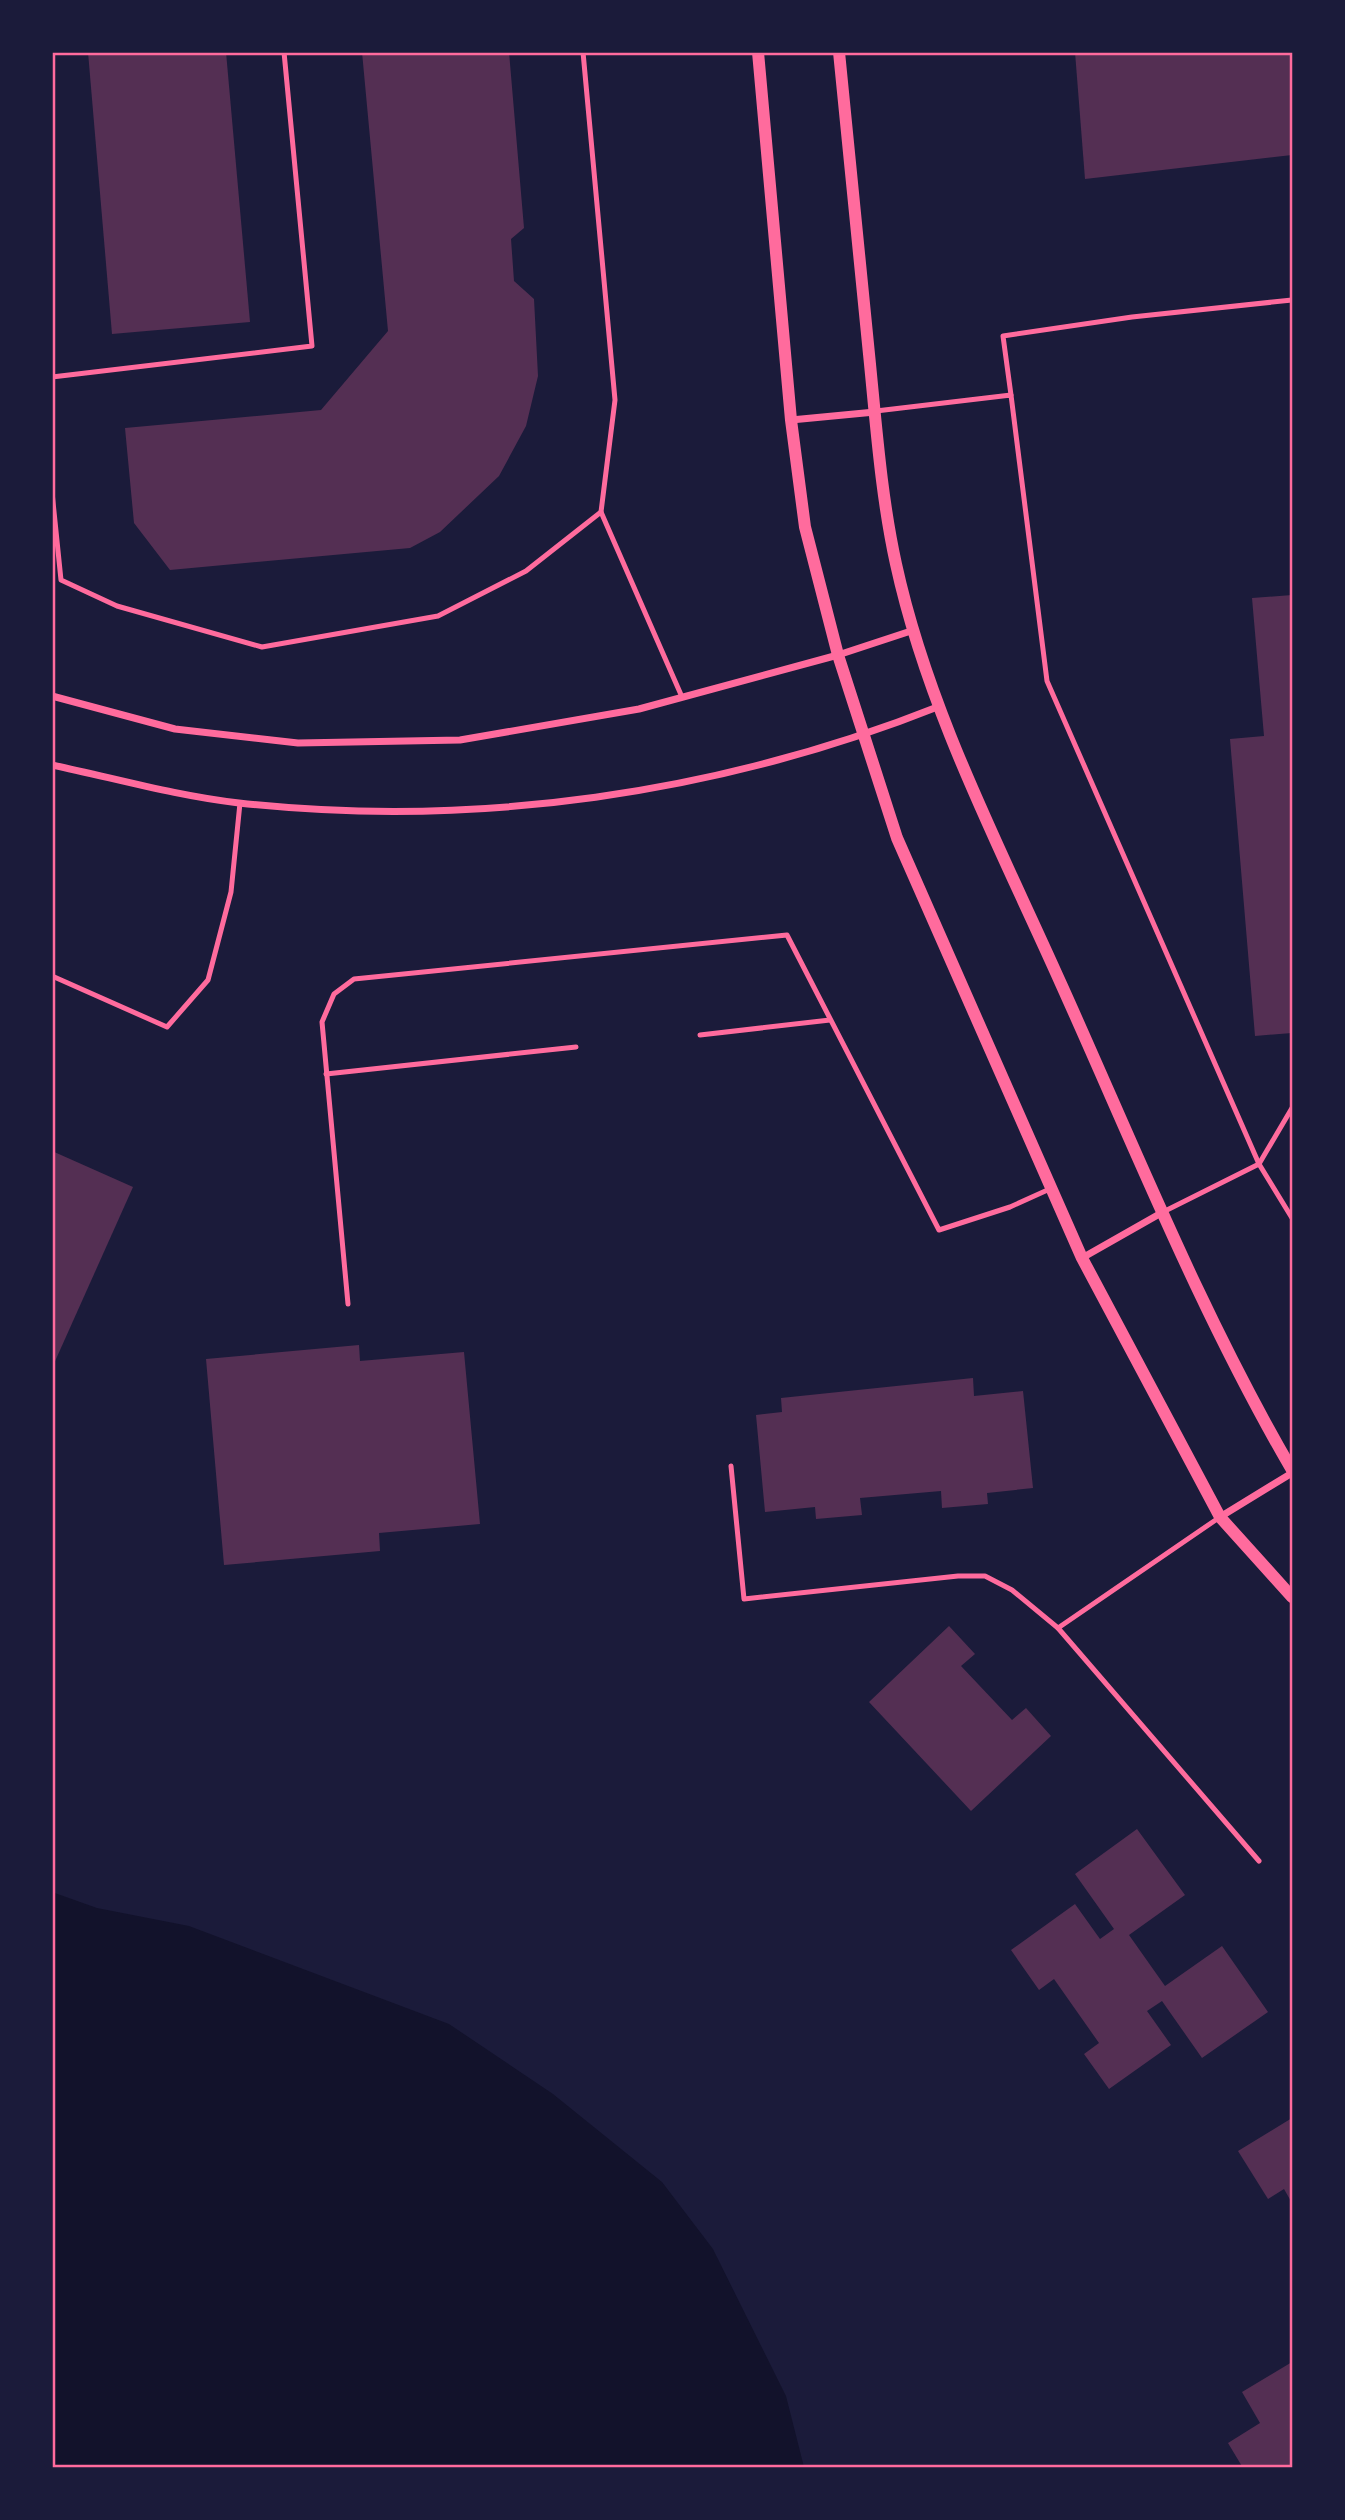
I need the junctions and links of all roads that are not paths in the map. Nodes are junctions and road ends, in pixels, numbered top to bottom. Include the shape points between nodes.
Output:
1 (285, 52) edge
2 (583, 52) edge
3 (758, 52) edge
4 (839, 52) edge
5 (1293, 300) edge
6 (52, 377) edge
7 (1011, 395) junction
8 (874, 412) junction
9 (791, 420) junction
10 (52, 492) edge
11 (601, 512) junction
12 (54, 517) edge
13 (914, 630) junction
14 (838, 655) junction
15 (52, 696) edge
16 (682, 697) junction
17 (940, 706) junction
18 (862, 737) junction
19 (52, 765) edge
20 (240, 803) junction
21 (52, 976) edge
22 (830, 1020) junction
23 (700, 1035) dead end
24 (576, 1048) dead end
25 (326, 1073) junction
26 (1293, 1108) edge
27 (1259, 1164) junction
28 (1052, 1188) junction
29 (1163, 1212) junction
30 (1293, 1218) edge
31 (1082, 1258) junction
32 (348, 1304) dead end
33 (731, 1466) dead end
34 (1293, 1471) edge
35 (1220, 1517) junction
36 (1293, 1597) edge
37 (1058, 1628) junction
38 (1259, 1861) dead end

1 - 6 lane via 312,346
2 - 11 lane via 615,401
3 - 9 street
4 - 8 street
5 - 7 lane via 1003,336
7 - 8 lane
7 - 27 lane via 1047,681
8 - 9 street
8 - 13 street via 895,562
9 - 14 street via 806,527
10 - 12 lane
11 - 12 lane via 526,570 438,616 262,647 117,606 61,580
11 - 16 lane
13 - 14 street
13 - 17 street
14 - 16 street
14 - 18 street
15 - 16 street via 175,729 298,743 460,740 639,709
17 - 18 street
17 - 29 street
18 - 20 street via 651,791 507,809 335,812
18 - 28 street via 897,838
19 - 20 street
20 - 21 lane via 231,892 208,980 167,1027
22 - 23 lane
22 - 25 lane via 787,935 354,979 334,995 322,1022
22 - 28 lane via 939,1230
24 - 25 lane
25 - 32 lane
26 - 27 lane
27 - 29 lane
27 - 30 lane
28 - 31 street
29 - 31 street
29 - 34 street via 1251,1400
31 - 35 street
33 - 37 lane via 744,1599 985,1576 1012,1590
34 - 35 street
35 - 36 street
35 - 37 lane
37 - 38 lane

